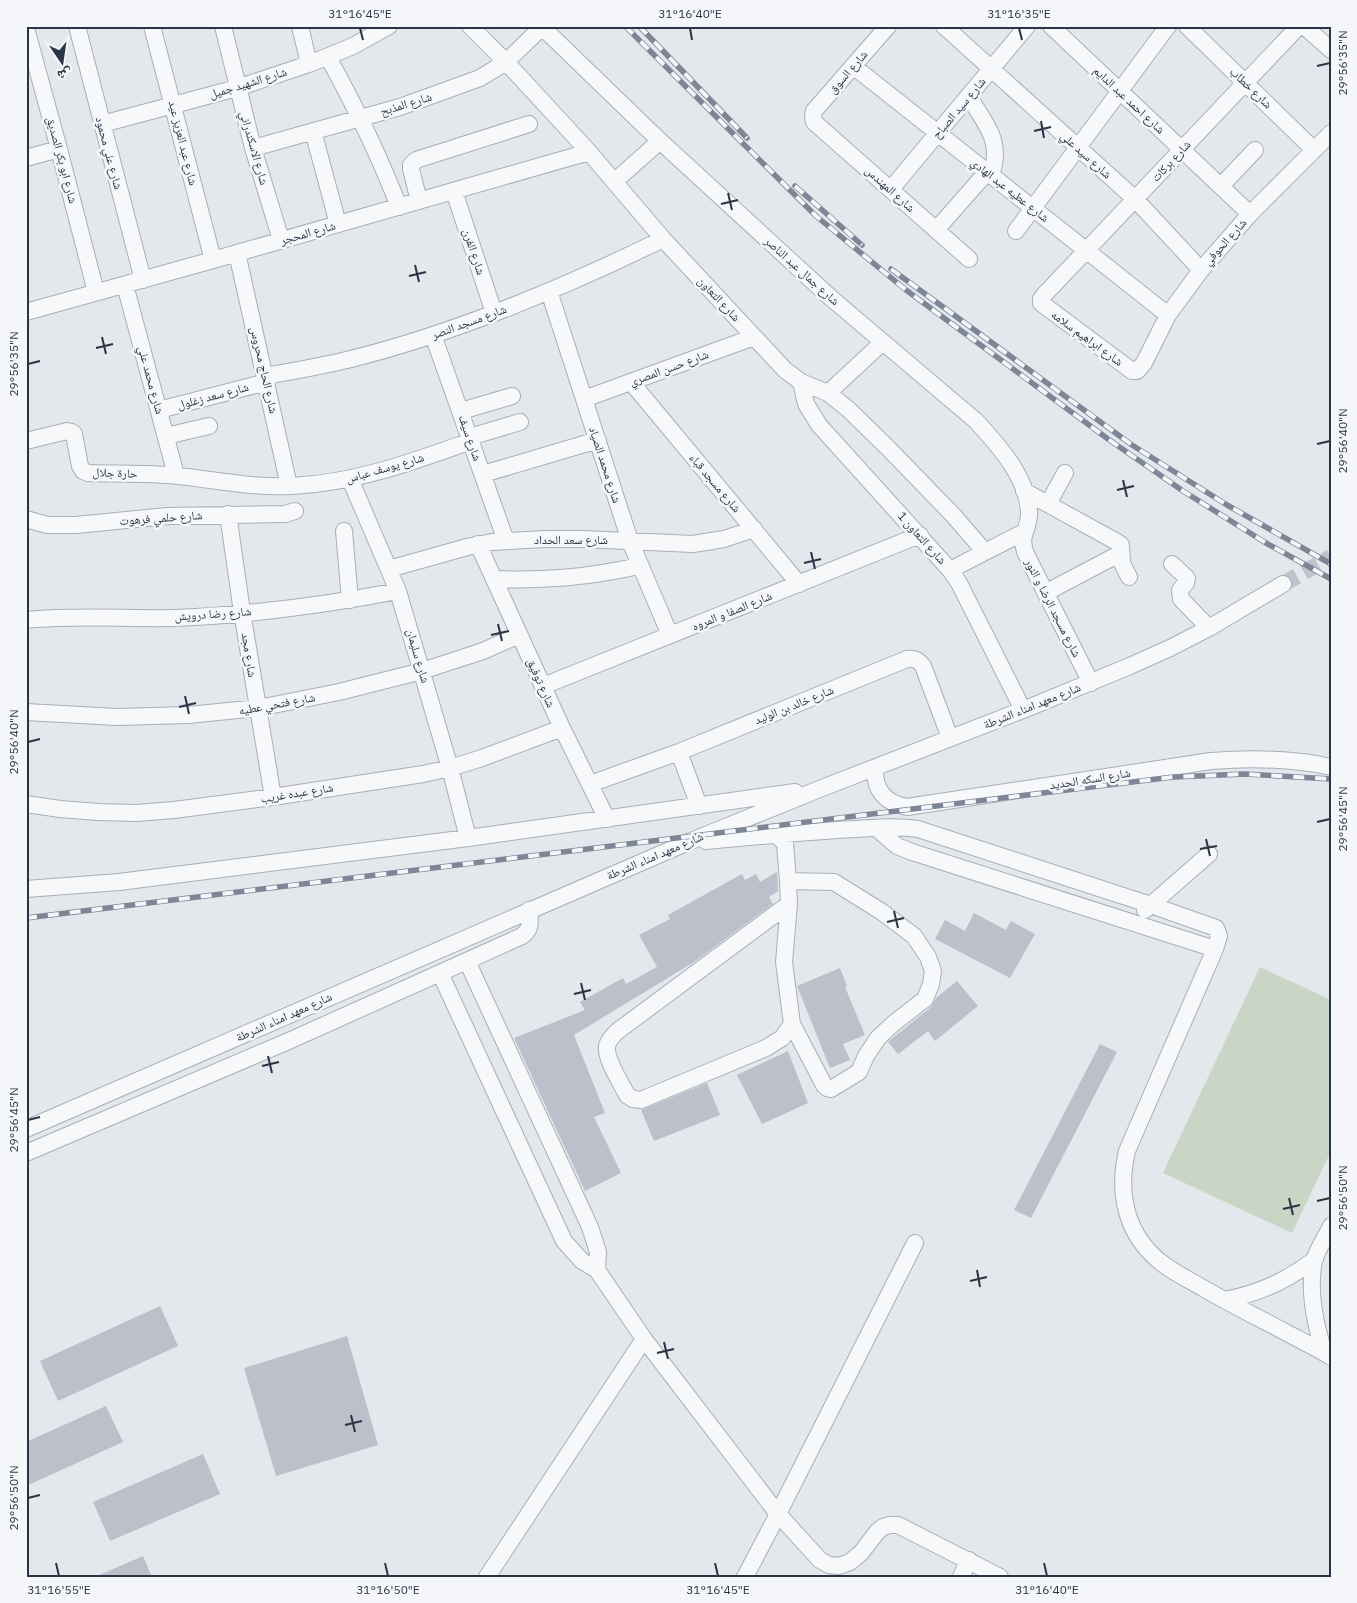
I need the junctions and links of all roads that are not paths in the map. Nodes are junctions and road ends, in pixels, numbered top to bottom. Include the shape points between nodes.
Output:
1 (76, 26) edge
2 (152, 26) edge
3 (223, 26) edge
4 (300, 26) edge
5 (389, 26) edge
6 (470, 26) edge
7 (542, 26) edge
8 (888, 26) edge
9 (944, 26) edge
10 (1028, 26) edge
11 (1051, 26) edge
12 (1168, 26) edge
13 (1187, 26) edge
14 (1299, 26) edge
15 (1304, 26) edge
16 (27, 30) edge
17 (1331, 50) edge
18 (328, 57) junction
19 (506, 62) junction
20 (309, 64) junction
21 (853, 66) junction
22 (991, 69) junction
23 (1245, 83) junction
24 (237, 88) junction
25 (1120, 91) junction
26 (969, 97) junction
27 (173, 105) junction
28 (361, 118) junction
29 (813, 119) joint
30 (102, 124) junction
31 (529, 124) dead end
32 (313, 131) junction
33 (938, 133) junction
34 (1331, 134) edge
35 (660, 141) junction
36 (1078, 147) junction
37 (253, 148) junction
38 (59, 149) junction
39 (1182, 150) junction
40 (1255, 150) dead end
41 (1314, 150) junction
42 (589, 152) junction
43 (26, 158) edge
44 (989, 173) junction
45 (615, 181) junction
46 (1221, 186) junction
47 (454, 190) junction
48 (891, 190) junction
49 (1135, 199) junction
50 (419, 201) junction
51 (399, 207) junction
52 (1033, 208) junction
53 (1250, 214) junction
54 (338, 224) junction
55 (936, 230) junction
56 (1016, 231) dead end
57 (663, 239) junction
58 (281, 240) junction
59 (1086, 250) junction
60 (237, 253) junction
61 (969, 259) dead end
62 (213, 260) junction
63 (1201, 270) junction
64 (143, 280) junction
65 (125, 285) junction
66 (549, 291) junction
67 (96, 292) junction
68 (1044, 295) joint
69 (26, 312) edge
70 (494, 313) junction
71 (1168, 314) junction
72 (433, 335) junction
73 (754, 337) junction
74 (883, 342) junction
75 (1141, 368) joint
76 (266, 379) junction
77 (632, 382) junction
78 (801, 382) junction
79 (828, 393) junction
80 (512, 396) dead end
81 (584, 399) junction
82 (159, 410) junction
83 (461, 411) junction
84 (520, 422) dead end
85 (209, 426) dead end
86 (166, 436) junction
87 (471, 439) junction
88 (598, 440) junction
89 (26, 441) edge
90 (1065, 473) dead end
91 (483, 474) junction
92 (176, 475) junction
93 (350, 479) junction
94 (289, 486) junction
95 (1024, 491) junction
96 (1048, 504) junction
97 (295, 511) dead end
98 (228, 514) junction
99 (26, 518) edge
100 (754, 529) junction
101 (344, 531) dead end
102 (1024, 532) junction
103 (920, 535) junction
104 (506, 541) junction
105 (630, 541) junction
106 (478, 544) junction
107 (985, 552) junction
108 (1121, 553) junction
109 (1172, 564) dead end
110 (639, 566) junction
111 (389, 569) junction
112 (950, 570) junction
113 (1129, 577) dead end
114 (494, 579) junction
115 (799, 584) junction
116 (1284, 584) tunnel mouth
117 (398, 591) junction
118 (1045, 592) junction
119 (350, 600) junction
120 (242, 612) junction
121 (26, 620) edge
122 (1209, 628) junction
123 (519, 635) junction
124 (670, 636) junction
125 (422, 671) junction
126 (1091, 683) junction
127 (543, 686) junction
128 (258, 708) junction
129 (1023, 710) junction
130 (26, 712) edge
131 (562, 728) junction
132 (950, 738) junction
133 (679, 752) junction
134 (1331, 767) edge
135 (450, 768) junction
136 (875, 768) junction
137 (590, 784) junction
138 (822, 788) junction
139 (273, 797) junction
140 (26, 804) edge
141 (700, 806) junction
142 (607, 819) junction
143 (876, 828) junction
144 (776, 834) junction
145 (468, 838) junction
146 (686, 843) junction
147 (1209, 854) dead end
148 (788, 881) junction
149 (26, 889) edge
150 (789, 904) junction
151 (1151, 905) junction
152 (529, 910) junction
153 (1131, 922) junction
154 (1215, 949) junction
155 (467, 961) junction
156 (440, 973) junction
157 (792, 1024) junction
158 (139, 1080) junction
159 (146, 1100) junction
160 (26, 1129) edge
161 (26, 1153) edge
162 (1331, 1226) edge
163 (915, 1242) dead end
164 (1314, 1259) junction
165 (597, 1270) junction
166 (1224, 1300) junction
167 (644, 1338) junction
168 (1327, 1355) edge
169 (778, 1514) junction
170 (969, 1560) junction
171 (841, 1571) edge
172 (487, 1577) edge
173 (745, 1577) edge
174 (961, 1577) edge
175 (1000, 1577) edge

1 - 30 street, شارع علي محمود
2 - 27 street, شارع عبد العزيز عيد
3 - 24 street, شارع الاسكندراني
4 - 20 street
5 - 18 street, شارع الشهيد جميل
6 - 19 street, شارع التعاون
7 - 19 street, شارع المذبح
7 - 35 street, شارع جمال عبد الناصر
8 - 21 street, شارع السوق
9 - 22 street, شارع سيد علي
10 - 22 street, شارع سيد الصباح
11 - 25 street, شارع احمد عبد الدايم
12 - 25 street
13 - 23 street, شارع خطاب
14 - 23 street, شارع بركات
15 - 17 street
16 - 38 street, شارع ابو بكر الصديق
18 - 20 street, شارع الشهيد جميل
18 - 28 street
19 - 28 street, شارع المذبح via 480,78 439,94
19 - 42 street, شارع التعاون
20 - 24 street, شارع الشهيد جميل
21 - 29 street, شارع السوق via 814,111
21 - 33 street, شارع عطيه عبد الهادي
22 - 26 street, شارع سيد الصباح
22 - 36 street, شارع سيد علي
23 - 39 street, شارع بركات
23 - 41 street, شارع خطاب
24 - 27 street, شارع الشهيد جميل
24 - 37 street, شارع الاسكندراني
25 - 36 street
25 - 39 street, شارع احمد عبد الدايم
26 - 33 street, شارع سيد الصباح
26 - 44 street via 993,138 995,163
27 - 30 street, شارع الشهيد جميل
27 - 62 street, شارع عبد العزيز عيد
28 - 32 street, شارع المذبح
28 - 51 street
29 - 48 street, شارع المهندس
30 - 64 street, شارع علي محمود
31 - 50 street via 416,160 411,169
32 - 37 street, شارع المذبح
32 - 54 street
33 - 44 street, شارع عطيه عبد الهادي
33 - 48 street, شارع سيد الصباح
34 - 41 street, شارع الحوفي
35 - 45 street
35 - 74 street, شارع جمال عبد الناصر
36 - 49 street, شارع سيد علي
36 - 52 street
37 - 58 street, شارع الاسكندراني
38 - 43 street
38 - 67 street, شارع ابو بكر الصديق
39 - 46 street, شارع احمد عبد الدايم
39 - 49 street, شارع بركات
40 - 46 street
41 - 53 street, شارع الحوفي
42 - 45 street, شارع التعاون
42 - 47 street, شارع المحجر
44 - 52 street, شارع عطيه عبد الهادي
44 - 55 street
45 - 57 street, شارع التعاون
46 - 53 street, شارع احمد عبد الدايم
47 - 50 street, شارع المحجر
47 - 70 street, شارع الفرن
48 - 55 street, شارع المهندس
49 - 59 street, شارع بركات
49 - 63 street, شارع سيد علي
50 - 51 street, شارع المحجر
51 - 54 street, شارع المحجر
52 - 56 street
52 - 59 street, شارع عطيه عبد الهادي
53 - 63 street, شارع الحوفي
54 - 58 street, شارع المحجر
55 - 61 street, شارع المهندس
57 - 66 street, شارع مسجد النصر
57 - 73 street, شارع التعاون
58 - 60 street, شارع المحجر
59 - 68 street, شارع بركات
59 - 71 street, شارع عطيه عبد الهادي
60 - 62 street, شارع المحجر
60 - 76 street, شارع الحاج محروس
62 - 64 street, شارع المحجر
63 - 71 street, شارع الحوفي
64 - 65 street, شارع المحجر
65 - 67 street, شارع المحجر
65 - 82 street, شارع محمد علي
66 - 70 street, شارع مسجد النصر
66 - 81 street, شارع محمد الصياد
67 - 69 street, شارع المحجر
68 - 75 street, شارع ابراهيم سلامه via 1041,299 1043,306 1132,371
70 - 72 street, شارع مسجد النصر
71 - 75 street, شارع الحوفي
72 - 76 street, شارع مسجد النصر via 350,360
72 - 83 street, شارع سيف
73 - 77 street, شارع حسن المصري
73 - 78 street, شارع التعاون
74 - 79 street
74 - 95 street, شارع جمال عبد الناصر via 981,426 1004,454
76 - 82 street, شارع سعد زغلول
76 - 94 street, شارع الحاج محروس
77 - 81 street, شارع حسن المصري
77 - 100 street, شارع مسجد قباء
78 - 79 street, شارع التعاون
78 - 103 street, شارع التعاون 1 via 806,404 819,425
79 - 107 street, شارع التعاون via 888,448
80 - 83 street
81 - 88 street, شارع محمد الصياد
82 - 86 street, شارع محمد علي
83 - 87 street, شارع سيف
84 - 87 street, شارع يوسف عباس
85 - 86 street
86 - 92 street, شارع محمد علي
87 - 91 street, شارع سيف
87 - 93 street, شارع يوسف عباس via 395,468
88 - 91 street
88 - 105 street, شارع محمد الصياد
89 - 92 street, حارة جلال via 70,431 74,434 80,466 86,472
90 - 96 street
91 - 104 street, شارع سيف
92 - 94 street, شارع يوسف عباس
93 - 94 street, شارع يوسف عباس
93 - 111 street, شارع سليمان
95 - 96 street
95 - 102 street, شارع جمال عبد الناصر via 1029,514
96 - 108 street via 1117,542 1121,545
97 - 98 street, شارع حلمي فرهوت via 285,514
98 - 99 street, شارع حلمي فرهوت via 76,525 48,525
98 - 120 street, شارع مجد
100 - 105 street, شارع سعد الحداد via 701,543
100 - 115 street, شارع مسجد قباء
101 - 119 street
102 - 107 street
102 - 118 street, شارع مسجد الرضا و النور via 1023,547
103 - 112 street, شارع التعاون 1
103 - 115 street, شارع الصفا و المروه
104 - 105 street, شارع سعد الحداد
104 - 106 street, شارع سعد الحداد
105 - 110 street, شارع محمد الصياد
106 - 111 street, شارع سعد الحداد
106 - 114 street, شارع توفيق
107 - 112 street
108 - 113 street
108 - 118 street
109 - 122 street via 1187,578 1180,590 1181,599
110 - 114 street via 567,578
110 - 124 street, شارع محمد الصياد
111 - 117 street, شارع سليمان
112 - 129 street, شارع التعاون 1
114 - 123 street, شارع توفيق
115 - 124 street, شارع الصفا و المروه
116 - 122 street, شارع معهد امناء الشرطة
117 - 119 street, شارع رضا درويش
117 - 125 street, شارع سليمان
118 - 126 street, شارع مسجد الرضا و النور
119 - 120 street, شارع رضا درويش
120 - 121 street, شارع رضا درويش via 176,618
120 - 128 street, شارع مجد
122 - 126 street, شارع معهد امناء الشرطة
123 - 125 street, شارع فتحي عطيه
123 - 127 street, شارع توفيق
124 - 127 street, شارع الصفا و المروه
125 - 128 street, شارع فتحي عطيه
125 - 135 street, شارع سليمان
126 - 129 street, شارع معهد امناء الشرطة
127 - 131 street, شارع توفيق
128 - 130 street, شارع فتحي عطيه via 188,715 117,717
128 - 139 street, شارع مجد
129 - 132 street, شارع معهد امناء الشرطة
131 - 135 street, شارع عبده غريب
131 - 137 street, شارع توفيق
132 - 133 street, شارع خالد بن الوليد via 924,666 914,658
132 - 136 street, شارع معهد امناء الشرطة
133 - 137 street, شارع خالد بن الوليد
133 - 141 street
134 - 136 street, شارع السكه الحديد via 1288,760 1234,759 907,807 889,801 882,794 874,777
135 - 139 street, شارع عبده غريب
135 - 145 street, شارع سليمان
136 - 138 street, شارع معهد امناء الشرطة
137 - 142 street, شارع توفيق
138 - 141 street
138 - 146 street, شارع معهد امناء الشرطة
139 - 140 street, شارع عبده غريب via 136,813
141 - 142 street
142 - 145 street
143 - 144 street
143 - 151 street via 918,829
143 - 153 street via 897,846 912,852
144 - 146 street
144 - 148 street via 785,844
145 - 149 street via 119,882
146 - 152 street, شارع معهد امناء الشرطة
147 - 151 street
148 - 150 street
148 - 157 street via 834,882 914,936 933,971 925,999 878,1038 859,1072 830,1089 824,1085
150 - 157 street via 784,962
150 - 157 street via 619,1030 611,1037 608,1054 627,1095 641,1100 766,1048 782,1038
151 - 153 street
151 - 154 street via 1216,928 1219,936
152 - 155 street via 528,932
152 - 158 street, شارع معهد امناء الشرطة
153 - 154 street
154 - 166 street via 1127,1151 1122,1187 1130,1222 1149,1252 1163,1264
155 - 156 street
155 - 165 street via 590,1227 598,1252
156 - 159 street
156 - 165 street via 564,1241 582,1261
158 - 159 street
158 - 160 street, شارع معهد امناء الشرطة
159 - 161 street
162 - 164 street
163 - 169 street
164 - 166 street via 1272,1287
164 - 168 street via 1313,1306 1319,1337
165 - 167 street
166 - 168 street
167 - 169 street
167 - 172 street
169 - 171 street via 820,1560
169 - 173 street
170 - 171 street via 898,1525 890,1525 877,1532 862,1553
170 - 174 street
170 - 175 street

